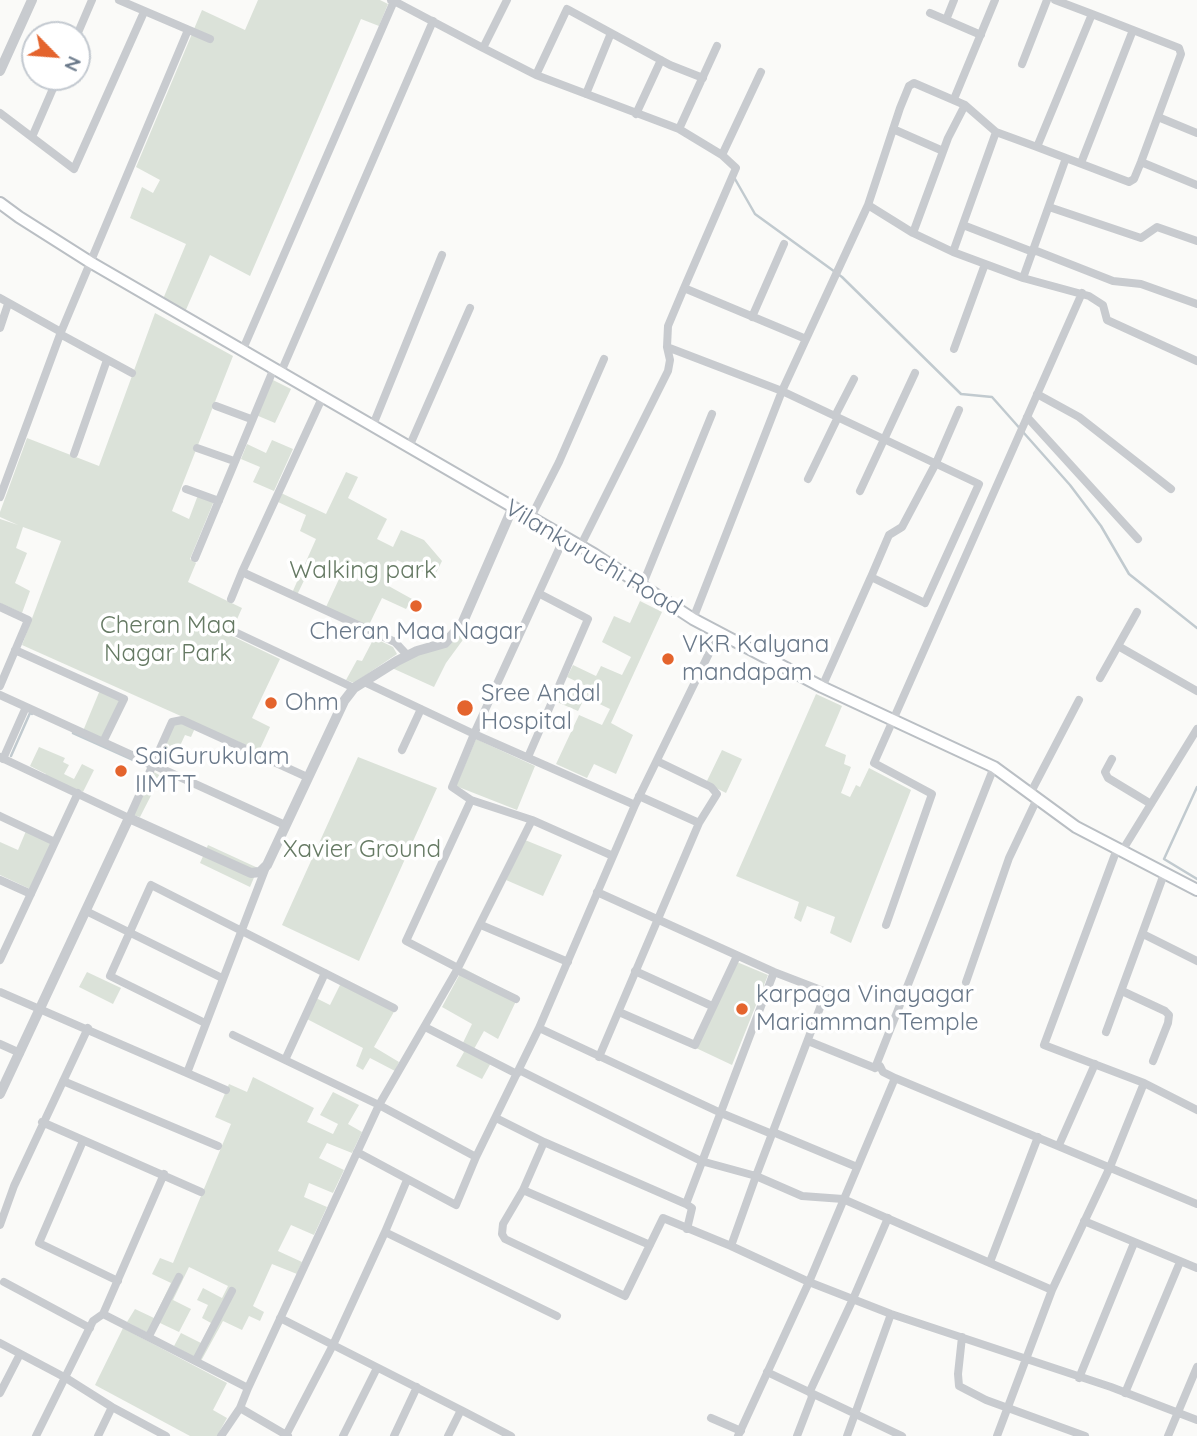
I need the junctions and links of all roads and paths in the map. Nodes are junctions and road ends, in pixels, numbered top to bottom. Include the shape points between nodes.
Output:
1 (32, 0) edge
2 (92, 0) edge
3 (119, 0) edge
4 (507, 0) edge
5 (571, 0) edge
6 (954, 0) edge
7 (995, 0) edge
8 (1047, 0) edge
9 (1055, 0) edge
10 (393, 1) edge
11 (567, 9) junction
12 (145, 12) junction
13 (930, 13) dead end
14 (1092, 14) junction
15 (946, 20) junction
16 (82, 21) edge
17 (433, 21) junction
18 (188, 30) junction
19 (1133, 30) junction
20 (611, 33) junction
21 (982, 35) junction
22 (210, 39) dead end
23 (718, 46) dead end
24 (482, 48) junction
25 (661, 60) junction
26 (1022, 64) dead end
27 (0, 71) edge
28 (761, 72) dead end
29 (536, 75) junction
30 (703, 79) junction
31 (52, 91) edge
32 (586, 94) junction
33 (954, 99) junction
34 (965, 105) junction
35 (0, 113) edge
36 (636, 114) junction
37 (1158, 117) junction
38 (679, 129) junction
39 (893, 129) junction
40 (996, 132) junction
41 (1197, 133) edge
42 (32, 137) junction
43 (1037, 147) junction
44 (943, 151) junction
45 (722, 155) junction
46 (1066, 158) junction
47 (1141, 162) junction
48 (1081, 163) junction
49 (1197, 185) edge
50 (0, 202) edge
51 (868, 205) junction
52 (1049, 207) junction
53 (964, 225) junction
54 (913, 233) junction
55 (1197, 241) edge
56 (784, 244) dead end
57 (1034, 251) junction
58 (953, 252) junction
59 (442, 255) dead end
60 (90, 262) junction
61 (985, 264) junction
62 (1023, 278) junction
63 (684, 288) junction
64 (1082, 293) junction
65 (0, 298) edge
66 (8, 304) junction
67 (1197, 304) edge
68 (471, 308) dead end
69 (752, 317) junction
70 (0, 328) edge
71 (60, 333) junction
72 (806, 339) junction
73 (667, 347) junction
74 (243, 349) junction
75 (954, 349) dead end
76 (604, 359) dead end
77 (107, 360) junction
78 (1197, 361) edge
79 (277, 370) junction
80 (132, 373) dead end
81 (915, 373) dead end
82 (854, 379) dead end
83 (782, 391) junction
84 (1037, 394) junction
85 (323, 396) junction
86 (216, 406) dead end
87 (959, 410) dead end
88 (712, 414) dead end
89 (837, 417) junction
90 (1027, 417) junction
91 (251, 419) junction
92 (373, 425) junction
93 (884, 439) junction
94 (409, 447) junction
95 (197, 448) dead end
96 (74, 454) dead end
97 (234, 461) junction
98 (936, 463) junction
99 (808, 479) dead end
100 (186, 489) dead end
101 (1171, 489) dead end
102 (860, 491) dead end
103 (0, 497) edge
104 (219, 501) junction
105 (512, 509) junction
106 (530, 519) junction
107 (564, 538) junction
108 (1138, 539) dead end
109 (580, 547) junction
110 (195, 558) dead end
111 (242, 572) junction
112 (871, 577) junction
113 (642, 586) junction
114 (540, 594) junction
115 (231, 599) dead end
116 (0, 607) edge
117 (1137, 612) dead end
118 (694, 619) junction
119 (235, 632) dead end
120 (719, 634) junction
121 (1118, 646) junction
122 (15, 650) junction
123 (408, 656) junction
124 (1100, 678) dead end
125 (364, 682) junction
126 (0, 686) edge
127 (822, 687) junction
128 (354, 688) junction
129 (1197, 691) edge
130 (0, 695) edge
131 (1079, 700) dead end
132 (26, 707) junction
133 (421, 709) junction
134 (892, 720) junction
135 (1197, 729) edge
136 (474, 734) junction
137 (103, 742) junction
138 (402, 750) dead end
139 (528, 757) junction
140 (1, 758) edge
141 (1112, 760) dead end
142 (657, 761) junction
143 (152, 764) junction
144 (994, 767) junction
145 (307, 777) junction
146 (78, 793) junction
147 (639, 796) junction
148 (1034, 797) junction
149 (471, 800) junction
150 (1151, 804) junction
151 (635, 805) junction
152 (0, 816) edge
153 (129, 818) junction
154 (532, 820) junction
155 (699, 823) junction
156 (285, 825) junction
157 (55, 842) junction
158 (1119, 850) junction
159 (613, 856) junction
160 (267, 865) junction
161 (1164, 874) junction
162 (0, 880) edge
163 (1197, 890) edge
164 (597, 892) junction
165 (31, 894) junction
166 (86, 911) junction
167 (658, 921) junction
168 (481, 925) junction
169 (886, 925) dead end
170 (241, 930) junction
171 (130, 933) junction
172 (1143, 934) junction
173 (4, 940) edge
174 (737, 956) junction
175 (0, 960) edge
176 (1197, 961) edge
177 (568, 962) junction
178 (458, 969) junction
179 (635, 971) junction
180 (774, 972) junction
181 (325, 974) junction
182 (222, 978) junction
183 (966, 982) dead end
184 (1122, 991) junction
185 (0, 992) edge
186 (516, 999) dead end
187 (712, 1006) junction
188 (394, 1008) dead end
189 (39, 1009) junction
190 (619, 1012) junction
191 (205, 1023) junction
192 (425, 1027) junction
193 (88, 1028) junction
194 (540, 1028) junction
195 (1106, 1032) dead end
196 (233, 1035) dead end
197 (808, 1041) junction
198 (0, 1044) edge
199 (20, 1053) junction
200 (599, 1057) junction
201 (285, 1060) junction
202 (1153, 1061) dead end
203 (1095, 1064) junction
204 (875, 1068) junction
205 (518, 1072) junction
206 (187, 1073) junction
207 (895, 1078) junction
208 (63, 1081) junction
209 (1144, 1083) junction
210 (226, 1090) dead end
211 (0, 1094) edge
212 (379, 1105) junction
213 (1197, 1110) edge
214 (721, 1114) junction
215 (496, 1118) junction
216 (42, 1122) junction
217 (773, 1133) junction
218 (1038, 1137) junction
219 (83, 1141) junction
220 (544, 1142) junction
221 (1059, 1145) junction
222 (218, 1146) dead end
223 (358, 1152) junction
224 (476, 1157) junction
225 (701, 1161) junction
226 (857, 1167) junction
227 (1110, 1167) junction
228 (164, 1174) junction
229 (756, 1176) junction
230 (407, 1180) junction
231 (523, 1190) junction
232 (201, 1192) dead end
233 (844, 1199) junction
234 (687, 1204) junction
235 (1197, 1204) edge
236 (888, 1218) junction
237 (1084, 1221) junction
238 (0, 1225) edge
239 (687, 1229) junction
240 (385, 1232) junction
241 (1134, 1243) junction
242 (650, 1245) junction
243 (732, 1246) junction
244 (990, 1262) junction
245 (1180, 1262) junction
246 (1197, 1268) edge
247 (179, 1277) dead end
248 (118, 1281) junction
249 (4, 1282) dead end
250 (809, 1282) junction
251 (1052, 1290) junction
252 (232, 1292) dead end
253 (853, 1299) junction
254 (103, 1314) junction
255 (891, 1314) junction
256 (557, 1316) dead end
257 (280, 1318) junction
258 (90, 1328) junction
259 (149, 1336) junction
260 (962, 1337) junction
261 (0, 1343) edge
262 (333, 1345) junction
263 (20, 1354) junction
264 (1027, 1359) junction
265 (195, 1360) junction
266 (1197, 1367) edge
267 (377, 1368) junction
268 (767, 1372) junction
269 (66, 1378) junction
270 (1079, 1378) junction
271 (417, 1387) junction
272 (248, 1388) junction
273 (810, 1391) junction
274 (0, 1392) edge
275 (1125, 1393) junction
276 (112, 1407) junction
277 (240, 1408) junction
278 (1007, 1408) junction
279 (461, 1410) junction
280 (1178, 1413) junction
281 (853, 1415) junction
282 (711, 1418) dead end
283 (1197, 1420) edge
284 (739, 1433) edge
285 (160, 1435) edge
286 (36, 1436) edge
287 (98, 1436) edge
288 (221, 1436) edge
289 (287, 1436) edge
290 (343, 1436) edge
291 (394, 1436) edge
292 (448, 1436) edge
293 (511, 1436) edge
294 (797, 1436) edge
295 (847, 1436) edge
296 (902, 1436) edge
297 (997, 1436) edge
298 (1086, 1436) edge
299 (1168, 1436) edge

1 - 27 street
2 - 16 street
3 - 12 street
4 - 24 street
5 - 11 street
6 - 15 street
7 - 21 street
8 - 26 street
9 - 14 street
10 - 17 street
10 - 74 street
11 - 20 street
11 - 29 street
12 - 18 street
12 - 42 street via 74,169
13 - 15 street
14 - 19 street
14 - 43 street
15 - 21 street
17 - 24 street
17 - 79 street
18 - 22 street
18 - 60 street
19 - 37 street via 1184,50
19 - 48 street
20 - 25 street
20 - 32 street
21 - 33 street
23 - 30 street
24 - 29 street
25 - 30 street
25 - 36 street
28 - 45 street
29 - 32 street
30 - 38 street
31 - 42 street
32 - 36 street
33 - 34 street
33 - 39 street via 914,83
34 - 40 street
34 - 44 street
35 - 42 street
36 - 38 street
37 - 41 street
37 - 47 street
38 - 45 street
39 - 44 street
39 - 51 street
40 - 43 street
40 - 53 street
43 - 46 street
44 - 54 street
45 - 63 street via 736,169
46 - 48 street
46 - 52 street
47 - 48 street via 1129,182
47 - 49 street
50 - 60 main road, Vilankuruchi Road
51 - 54 street
51 - 72 street
52 - 55 street via 1141,238 1157,227
52 - 57 street
53 - 57 street
53 - 58 street
54 - 58 street
56 - 69 street
57 - 62 street
57 - 67 street via 1113,281 1141,284
58 - 61 street
59 - 92 street
60 - 71 street
60 - 74 main road, Vilankuruchi Road
61 - 62 street
61 - 75 street
62 - 64 street
63 - 69 street
63 - 73 street via 668,326
64 - 78 street via 1103,305 1108,320
64 - 84 street
65 - 66 street
66 - 70 street
66 - 71 street
68 - 94 street
69 - 72 street
71 - 77 street
71 - 103 street
72 - 83 street
73 - 83 street
73 - 109 street via 668,371
74 - 79 main road, Vilankuruchi Road
76 - 106 street
77 - 80 street
77 - 96 street
79 - 85 main road, Vilankuruchi Road
79 - 91 street
81 - 93 street
82 - 89 street
83 - 89 street
83 - 118 street
84 - 90 street
84 - 101 street via 1079,417
85 - 92 main road, Vilankuruchi Road
85 - 111 street
86 - 91 street
87 - 98 street
88 - 113 street
89 - 93 street
89 - 99 street
90 - 108 street
90 - 134 street
91 - 97 street
92 - 94 main road, Vilankuruchi Road
93 - 98 street
93 - 102 street
94 - 105 main road, Vilankuruchi Road
95 - 97 street
97 - 104 street
98 - 112 street via 902,527 888,535
98 - 112 street via 979,484 925,603
100 - 104 street
104 - 110 street
105 - 106 main road, Vilankuruchi Road
105 - 123 street via 462,624 445,643
106 - 107 main road, Vilankuruchi Road
107 - 109 main road, Vilankuruchi Road
107 - 114 street
109 - 113 main road, Vilankuruchi Road
111 - 115 street
111 - 123 street via 395,642
112 - 127 street
113 - 118 main road, Vilankuruchi Road
114 - 136 street
114 - 139 street via 588,619
116 - 122 street via 28,620
117 - 121 street
118 - 120 main road, Vilankuruchi Road
119 - 128 street
120 - 127 main road, Vilankuruchi Road
120 - 142 street
121 - 124 street
121 - 129 street
122 - 126 street
122 - 137 street via 124,699
123 - 125 street
125 - 128 street
125 - 133 street
127 - 134 main road, Vilankuruchi Road
128 - 145 street
130 - 132 street
131 - 148 street
132 - 137 street
132 - 140 street
133 - 136 street
133 - 138 street
134 - 144 main road, Vilankuruchi Road
134 - 169 street via 874,763 932,794
135 - 150 street
136 - 139 street
136 - 149 street via 452,787
137 - 143 street
139 - 151 street
140 - 146 street
141 - 150 street via 1107,776
142 - 147 street
142 - 155 street via 717,794
143 - 145 street via 172,722 182,720
143 - 153 street
143 - 156 street
144 - 148 main road, Vilankuruchi Road
144 - 204 street
145 - 156 street
146 - 153 street
146 - 157 street
147 - 151 street
147 - 155 street
148 - 158 main road, Vilankuruchi Road via 1076,828
148 - 183 street
149 - 154 street
149 - 178 street via 407,941
150 - 158 street
151 - 159 street
152 - 157 street
153 - 160 street via 251,873
153 - 166 street
154 - 159 street
154 - 168 street
155 - 167 street
156 - 160 street
157 - 165 street
158 - 161 main road, Vilankuruchi Road
158 - 203 street via 1044,1045
159 - 164 street
160 - 170 street
161 - 163 main road, Vilankuruchi Road
161 - 172 street
162 - 165 street
164 - 167 street
164 - 177 street
165 - 173 street
166 - 171 street
166 - 189 street
167 - 174 street
167 - 179 street
168 - 177 street
168 - 178 street
170 - 171 street via 151,885
170 - 181 street
170 - 182 street
171 - 182 street
171 - 191 street via 110,976
172 - 176 street
172 - 184 street
173 - 175 street
174 - 180 street
174 - 187 street
177 - 194 street
178 - 186 street
178 - 192 street
179 - 187 street
179 - 190 street
180 - 197 street via 826,992
180 - 214 street
181 - 188 street
181 - 201 street
182 - 191 street
184 - 195 street
184 - 202 street via 1169,1015
185 - 189 street
187 - 190 street via 695,1045
189 - 193 street
189 - 199 street
190 - 200 street
191 - 206 street
192 - 205 street
192 - 212 street
193 - 206 street
193 - 208 street
194 - 200 street
194 - 205 street
196 - 201 street
197 - 204 street
197 - 217 street
198 - 199 street
199 - 211 street
200 - 214 street
201 - 212 street
203 - 209 street
203 - 221 street
204 - 207 street via 880,1066
205 - 215 street
205 - 225 street
206 - 210 street
207 - 218 street
207 - 226 street
208 - 216 street
208 - 222 street
209 - 213 street
209 - 227 street
212 - 223 street
212 - 224 street
214 - 217 street
214 - 225 street
215 - 220 street
215 - 224 street
216 - 219 street
216 - 238 street
217 - 226 street
217 - 229 street
218 - 221 street
218 - 244 street
219 - 228 street
219 - 248 street via 39,1243
220 - 231 street
220 - 234 street
221 - 227 street
223 - 230 street
223 - 257 street
224 - 230 street via 456,1205
225 - 229 street
225 - 234 street
226 - 233 street
227 - 235 street
227 - 237 street
228 - 232 street
228 - 248 street
229 - 233 street via 802,1196
229 - 243 street
230 - 240 street
231 - 242 street
231 - 242 street via 503,1224 505,1239 625,1296
233 - 236 street
233 - 250 street
234 - 239 street via 692,1209
236 - 244 street
236 - 253 street
237 - 241 street
237 - 251 street
239 - 242 street via 663,1218
239 - 243 street
240 - 256 street
240 - 262 street
241 - 245 street
241 - 270 street
243 - 250 street
244 - 251 street
245 - 246 street
245 - 275 street
247 - 259 street
248 - 254 street
249 - 258 street
250 - 253 street
250 - 268 street
251 - 264 street
252 - 265 street
253 - 255 street
253 - 273 street
254 - 258 street
254 - 259 street
255 - 260 street
255 - 281 street
257 - 262 street
257 - 272 street
258 - 269 street
259 - 265 street
260 - 264 street
260 - 278 street via 959,1386
261 - 263 street
262 - 267 street
262 - 289 street
263 - 269 street
263 - 274 street
264 - 270 street
264 - 278 street
265 - 272 street
266 - 280 street
267 - 271 street
267 - 290 street
268 - 273 street
268 - 284 street
269 - 276 street
269 - 286 street
270 - 275 street
271 - 279 street
271 - 291 street
272 - 277 street
273 - 281 street
273 - 294 street via 812,1397
275 - 280 street
276 - 285 street
276 - 287 street
277 - 288 street
277 - 289 street
278 - 297 street
278 - 298 street
279 - 292 street
279 - 293 street
280 - 283 street
280 - 299 street
281 - 295 street
281 - 296 street
282 - 284 street

